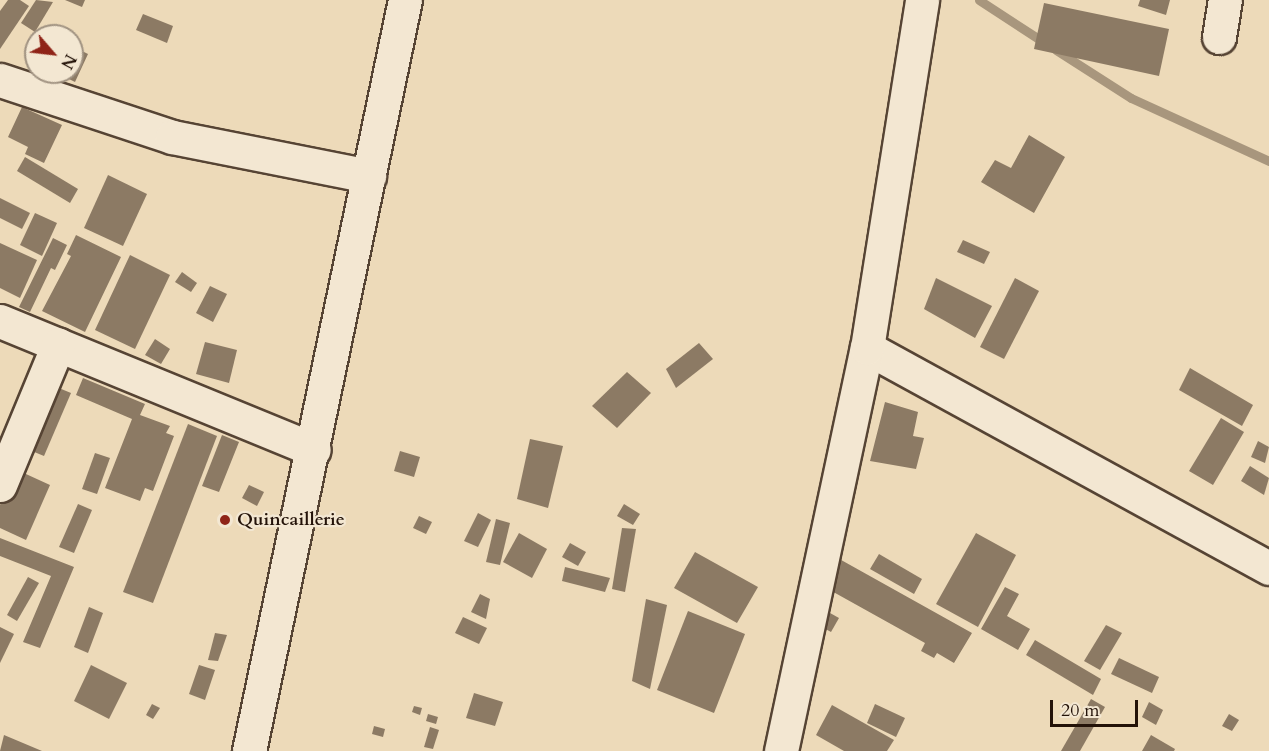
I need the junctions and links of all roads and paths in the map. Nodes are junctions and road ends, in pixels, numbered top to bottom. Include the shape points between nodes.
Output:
1 (405, 0) edge
2 (922, 0) edge
3 (1226, 0) edge
4 (1219, 37) dead end
5 (0, 80) edge
6 (369, 176) junction
7 (0, 321) edge
8 (58, 345) junction
9 (867, 348) junction
10 (314, 450) junction
11 (0, 486) edge
12 (1269, 568) edge
13 (249, 751) edge
14 (781, 751) edge

1 - 6 street
2 - 9 street
3 - 4 street
5 - 6 street via 172,137
6 - 10 street
7 - 8 street
8 - 10 street
8 - 11 street
9 - 12 street
9 - 14 street
10 - 13 street

